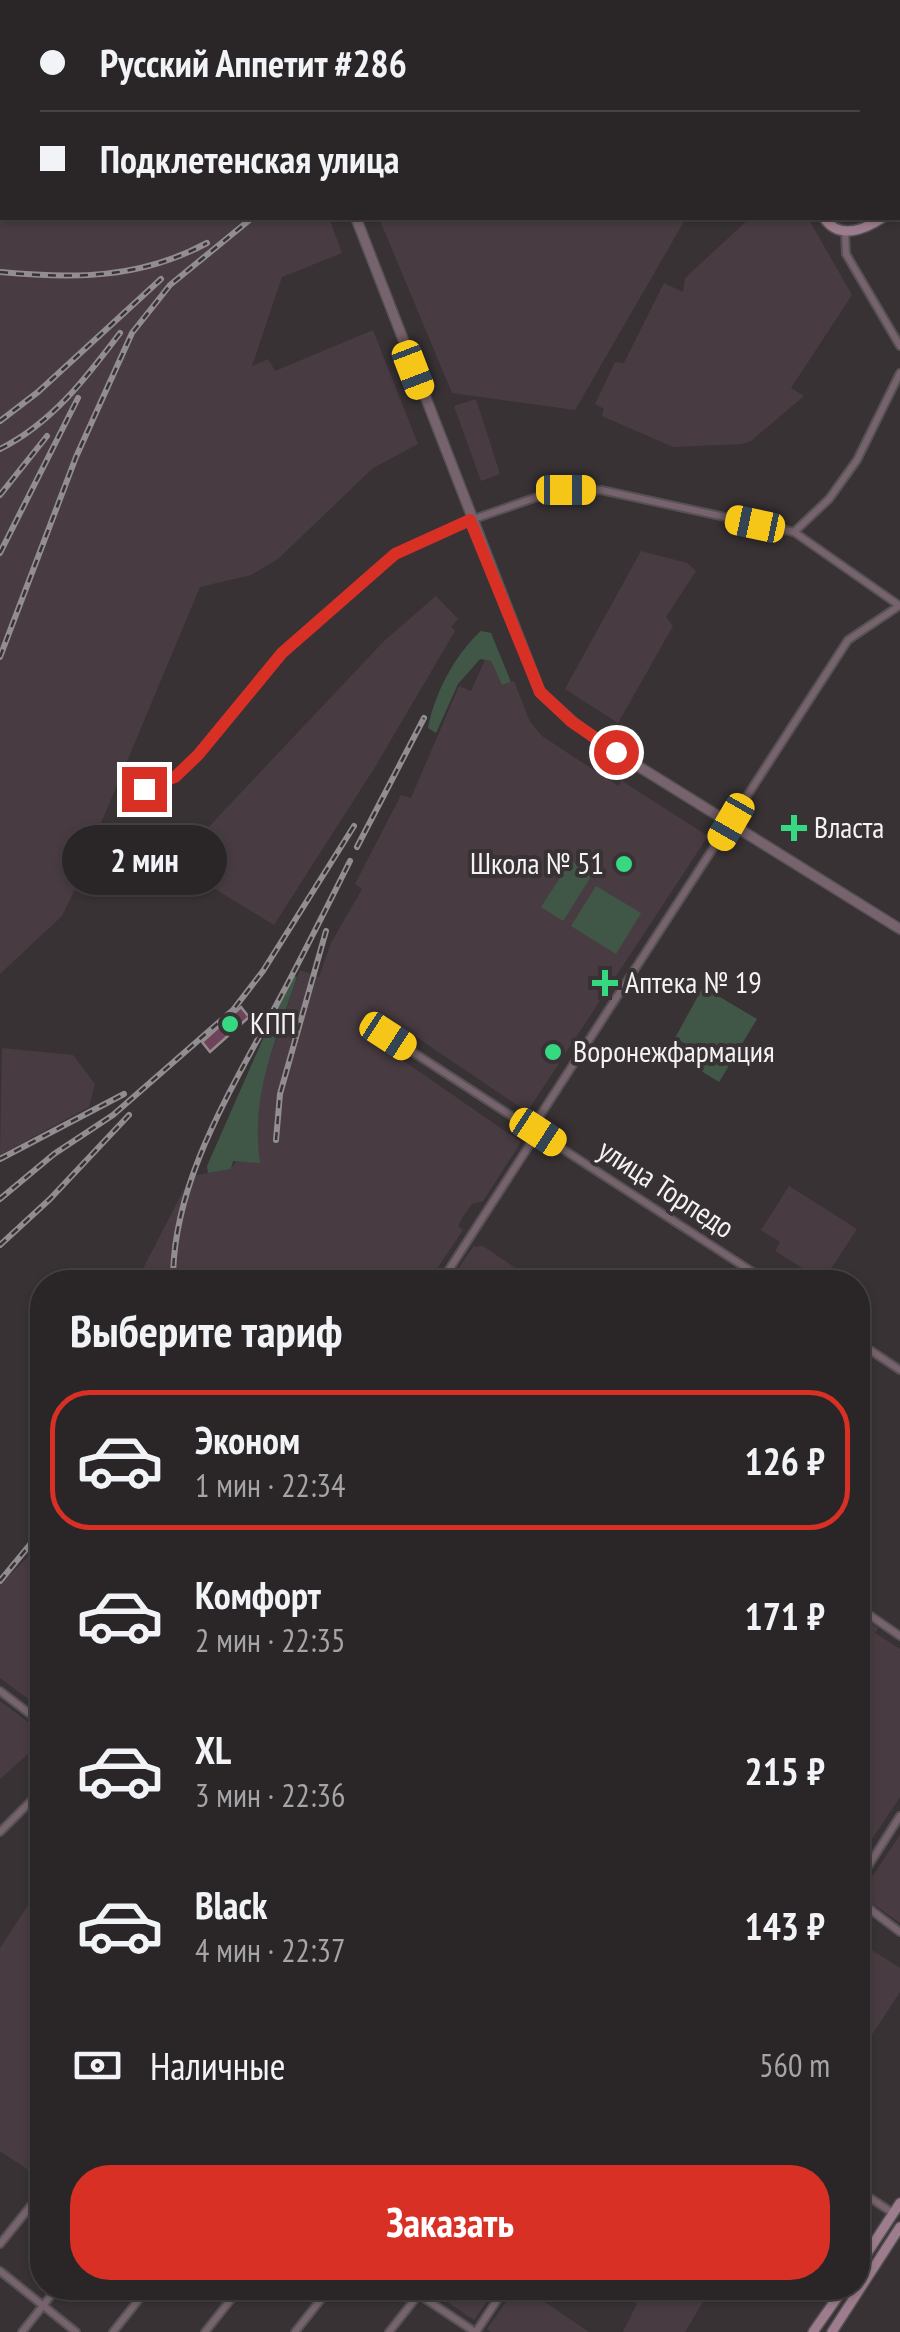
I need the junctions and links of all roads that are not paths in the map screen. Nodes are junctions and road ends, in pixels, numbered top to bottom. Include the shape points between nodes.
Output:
1 (357, 220) edge
2 (825, 220) edge
3 (879, 220) edge
4 (845, 231) junction
5 (900, 346) edge
6 (900, 373) edge
7 (470, 520) junction
8 (794, 532) junction
9 (900, 606) edge
10 (144, 789) dead end
11 (731, 822) junction
12 (900, 928) edge
13 (388, 1036) dead end
14 (535, 1130) junction
15 (448, 1270) edge
16 (750, 1270) edge
17 (870, 1350) edge
18 (900, 1370) edge
19 (870, 1615) edge
20 (900, 1636) edge
21 (0, 1691) edge
22 (30, 1714) edge
23 (30, 1802) edge
24 (900, 1816) edge
25 (0, 1832) edge
26 (870, 1863) edge
27 (870, 1909) edge
28 (900, 1932) edge
29 (870, 2198) edge
30 (900, 2203) edge
31 (30, 2207) edge
32 (893, 2213) junction
33 (900, 2227) edge
34 (0, 2244) edge
35 (870, 2248) edge
36 (0, 2271) edge
37 (870, 2273) edge
38 (30, 2294) edge
39 (39, 2300) edge
40 (47, 2300) edge
41 (138, 2300) edge
42 (230, 2300) edge
43 (320, 2300) edge
44 (415, 2300) edge
45 (429, 2300) edge
46 (497, 2300) edge
47 (836, 2300) edge
48 (853, 2300) edge
49 (44, 2304) junction
50 (22, 2332) edge
51 (76, 2332) edge
52 (113, 2332) edge
53 (205, 2332) edge
54 (294, 2332) edge
55 (389, 2332) edge
56 (476, 2332) edge
57 (814, 2332) edge
58 (832, 2332) edge

1 - 7 street
2 - 4 main road
3 - 4 main road
4 - 5 street via 846,254
6 - 8 street via 857,460
7 - 8 street via 542,495 601,490
7 - 10 street via 395,554 282,653 175,777
7 - 11 street via 530,674 549,703
8 - 9 street
9 - 11 street via 848,640
11 - 12 street
11 - 14 street
13 - 14 street, улица Торпедо
14 - 15 street
14 - 16 street, улица Торпедо
17 - 18 street
19 - 20 street
21 - 22 street
23 - 25 street
24 - 26 street
27 - 28 street
29 - 32 street
30 - 32 main road
31 - 34 street
32 - 35 main road
33 - 37 main road
36 - 38 street
39 - 49 street
40 - 49 street
41 - 52 street
42 - 53 street
43 - 54 street
44 - 55 street
45 - 56 street
46 - 56 street
47 - 57 main road
48 - 58 main road
49 - 50 street
49 - 51 street

